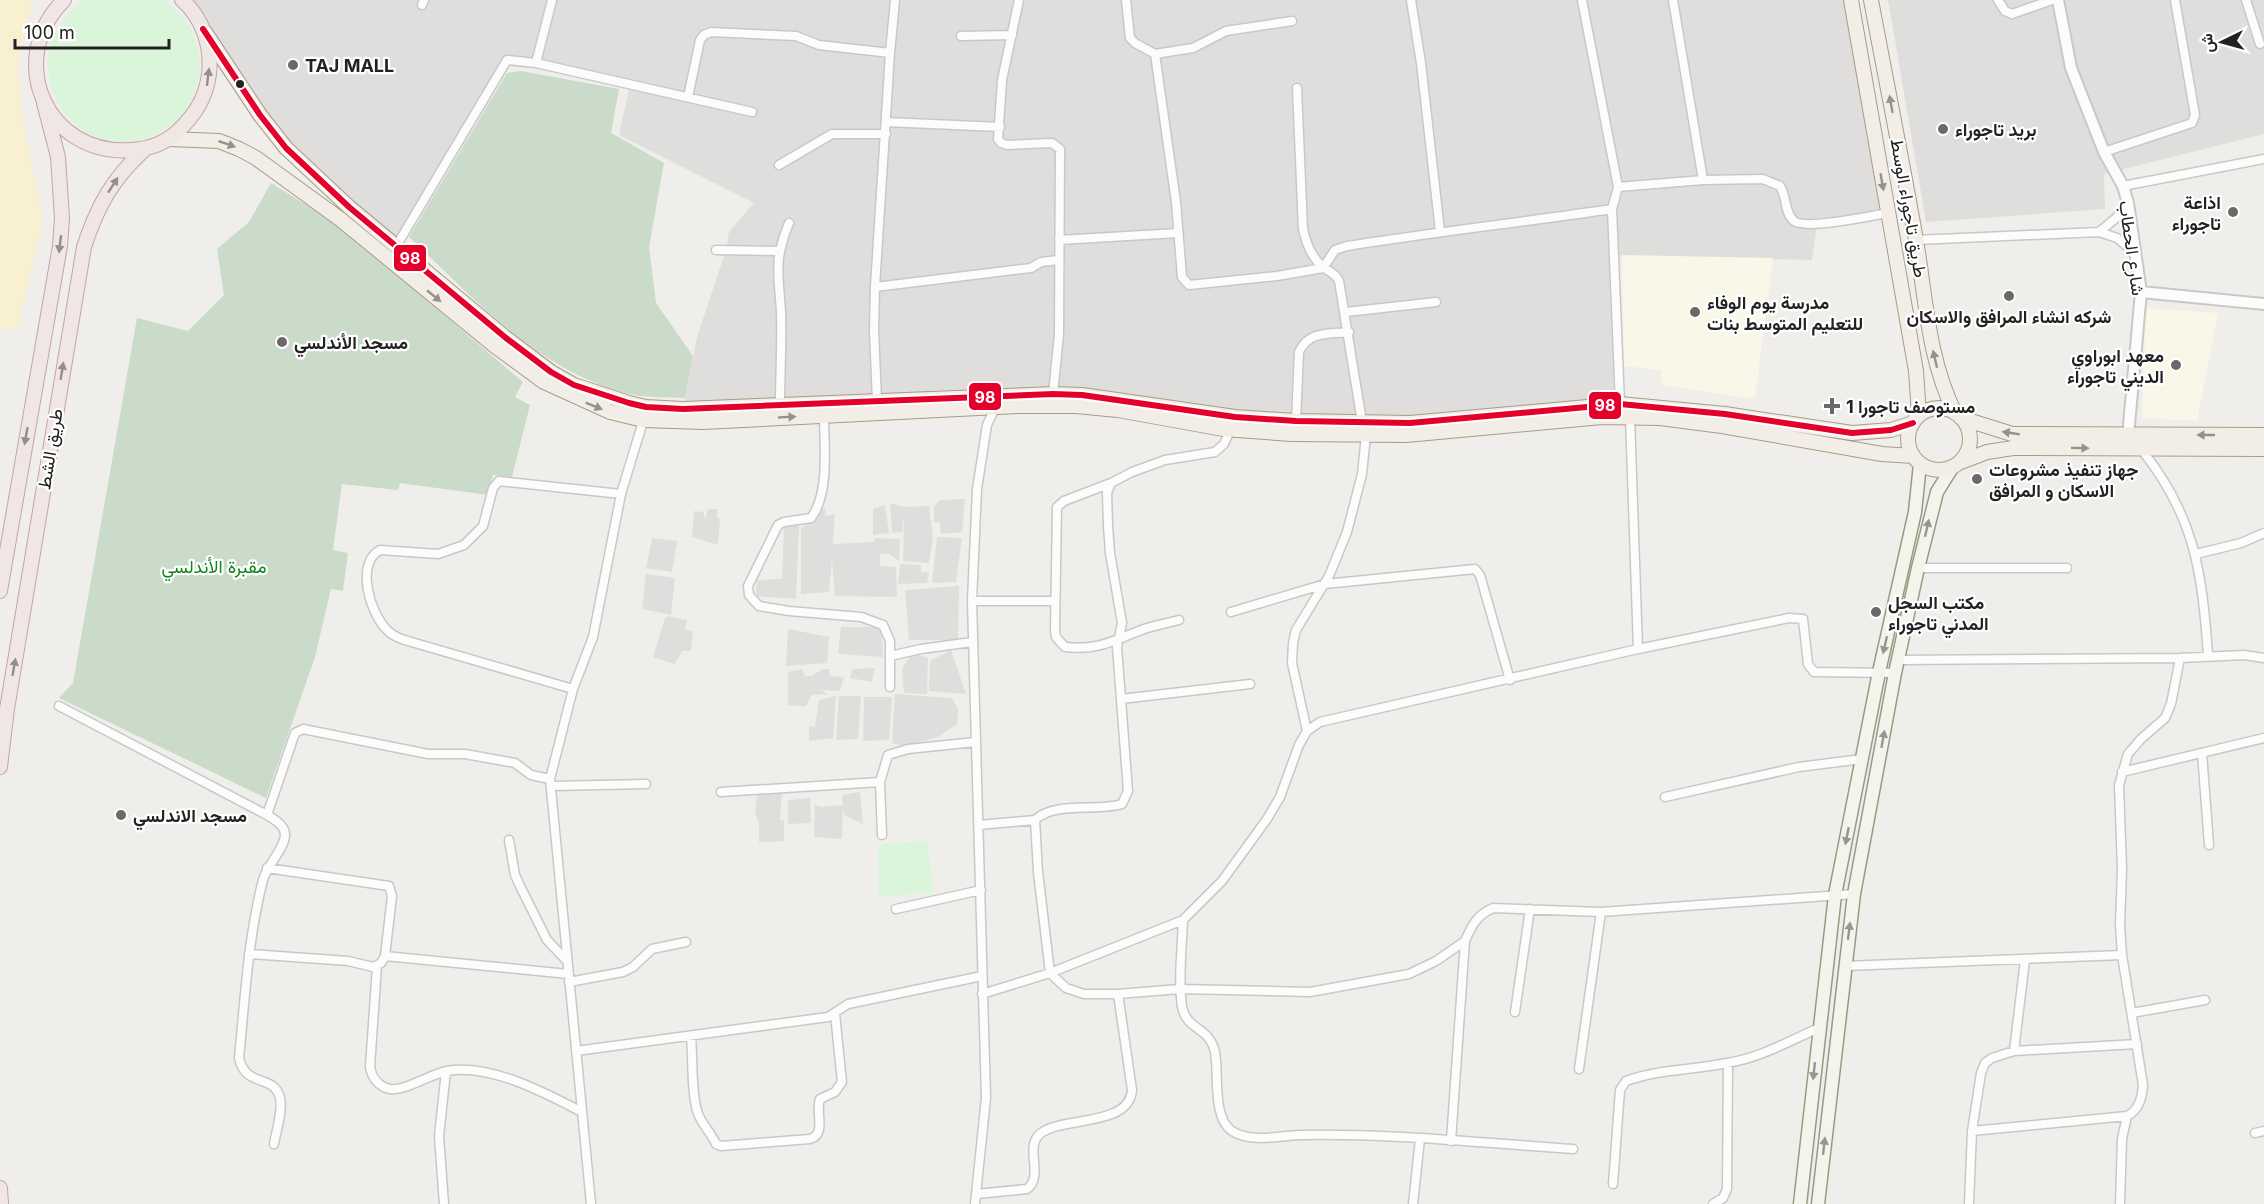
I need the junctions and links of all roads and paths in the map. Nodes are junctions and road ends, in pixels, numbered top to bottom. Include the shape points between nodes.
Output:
1 (48, 0) edge
2 (64, 0) edge
3 (552, 0) edge
4 (895, 0) edge
5 (1019, 0) edge
6 (1126, 0) edge
7 (1411, 0) edge
8 (1582, 0) edge
9 (1673, 0) edge
10 (1851, 0) edge
11 (1871, 0) edge
12 (1998, 0) edge
13 (2052, 0) edge
14 (2058, 0) edge
15 (2175, 0) edge
16 (2246, 0) edge
17 (186, 2) edge
18 (1292, 21) dead end
19 (203, 29) junction
20 (40, 35) junction
21 (1012, 35) junction
22 (961, 36) dead end
23 (2260, 44) dead end
24 (890, 53) junction
25 (1155, 54) junction
26 (536, 63) junction
27 (1297, 88) dead end
28 (688, 98) junction
29 (44, 103) junction
30 (752, 112) dead end
31 (886, 122) junction
32 (1000, 127) junction
33 (886, 134) junction
34 (169, 139) junction
35 (144, 150) junction
36 (2104, 152) junction
37 (2264, 159) edge
38 (779, 165) dead end
39 (1703, 180) junction
40 (2123, 186) junction
41 (1618, 187) junction
42 (2128, 203) junction
43 (1612, 209) junction
44 (1887, 213) junction
45 (789, 223) dead end
46 (1440, 231) junction
47 (2099, 232) junction
48 (1178, 233) junction
49 (1059, 240) junction
50 (1916, 240) junction
51 (397, 245) junction
52 (716, 250) dead end
53 (779, 251) junction
54 (2135, 253) junction
55 (1059, 260) junction
56 (1323, 268) junction
57 (875, 286) junction
58 (2141, 292) junction
59 (1436, 302) dead end
60 (2264, 304) edge
61 (1346, 312) junction
62 (1349, 332) junction
63 (500, 342) junction
64 (1053, 394) junction
65 (1003, 395) junction
66 (877, 401) junction
67 (1620, 404) junction
68 (780, 406) junction
69 (995, 408) junction
70 (645, 413) junction
71 (824, 415) junction
72 (1958, 415) junction
73 (1630, 417) junction
74 (1916, 419) junction
75 (1296, 421) junction
76 (1233, 423) junction
77 (1364, 428) junction
78 (1785, 430) junction
79 (2264, 435) edge
80 (2128, 436) junction
81 (2140, 449) junction
82 (2264, 449) edge
83 (1917, 460) junction
84 (1956, 465) junction
85 (1111, 483) junction
86 (621, 494) junction
87 (2264, 533) edge
88 (2196, 554) junction
89 (1918, 568) junction
90 (2067, 568) dead end
91 (1325, 584) junction
92 (0, 591) edge
93 (972, 601) junction
94 (1054, 601) junction
95 (1231, 612) dead end
96 (1179, 620) dead end
97 (1118, 641) junction
98 (972, 642) junction
99 (1638, 650) junction
100 (2208, 655) junction
101 (890, 656) junction
102 (2180, 658) junction
103 (2264, 658) edge
104 (1898, 660) junction
105 (1879, 672) junction
106 (1895, 674) junction
107 (1510, 680) junction
108 (1250, 684) dead end
109 (890, 687) dead end
110 (573, 689) junction
111 (1121, 699) junction
112 (59, 706) dead end
113 (1307, 731) junction
114 (2264, 738) edge
115 (975, 742) junction
116 (2202, 753) junction
117 (1862, 759) junction
118 (0, 767) edge
119 (2122, 772) junction
120 (551, 782) junction
121 (880, 782) junction
122 (646, 784) dead end
123 (721, 792) dead end
124 (1665, 797) dead end
125 (267, 815) junction
126 (1035, 820) junction
127 (979, 825) junction
128 (882, 835) dead end
129 (509, 840) dead end
130 (2209, 845) dead end
131 (267, 868) junction
132 (981, 890) junction
133 (1854, 894) junction
134 (1835, 895) junction
135 (896, 909) dead end
136 (1530, 909) junction
137 (1601, 912) junction
138 (1183, 920) junction
139 (1465, 941) junction
140 (686, 942) dead end
141 (249, 954) junction
142 (2122, 955) junction
143 (386, 956) junction
144 (2025, 960) junction
145 (567, 961) junction
146 (377, 966) junction
147 (1845, 966) junction
148 (1050, 973) junction
149 (982, 976) junction
150 (568, 978) junction
151 (1180, 989) junction
152 (982, 994) junction
153 (1118, 994) junction
154 (2205, 1000) dead end
155 (1515, 1012) dead end
156 (2132, 1013) junction
157 (835, 1014) junction
158 (1819, 1028) junction
159 (691, 1037) junction
160 (2137, 1044) junction
161 (576, 1051) junction
162 (2014, 1051) junction
163 (1728, 1063) junction
164 (1579, 1069) dead end
165 (446, 1071) junction
166 (582, 1112) junction
167 (2127, 1116) junction
168 (1972, 1131) junction
169 (1420, 1139) junction
170 (1450, 1141) junction
171 (274, 1144) dead end
172 (1573, 1149) dead end
173 (1613, 1184) dead end
174 (0, 1188) edge
175 (977, 1194) junction
176 (2, 1204) edge
177 (444, 1204) edge
178 (591, 1204) edge
179 (975, 1204) edge
180 (1413, 1204) edge
181 (1713, 1204) edge
182 (1800, 1204) edge
183 (1818, 1204) edge
184 (1969, 1204) edge
185 (2120, 1204) edge

1 - 20 highway
2 - 20 highway
3 - 26 street
4 - 24 street
5 - 21 street
6 - 25 street via 1130,38
7 - 46 street
8 - 41 street
9 - 39 street
10 -> 44 main road
50 -> 11 main road, طريق تاجوراء الوسط
12 - 13 street via 2012,14
14 - 36 street, شارع الحطاب via 2071,68
15 - 36 street via 2195,115 2192,123
16 - 23 street
17 - 19 highway
18 - 25 street via 1226,32 1194,48
34 -> 19 highway via 192,118 207,91 211,60
19 - 51 main road via 286,148
20 - 29 highway, طريق الشط via 37,81
21 - 22 street
21 - 32 street via 1002,80
24 - 28 street via 819,45 796,36 711,32 700,40
24 - 31 street
25 - 48 street
26 - 28 street
26 - 51 street via 509,59 504,62
27 - 56 street via 1303,230 1310,250
28 - 30 street
29 - 35 highway via 62,127 86,144 114,152
29 -> 92 highway, طريق الشط via 58,158 60,246
31 - 32 street
31 - 33 street
32 - 49 street via 1001,143 1052,143 1060,149
33 - 38 street via 832,134
33 - 57 street
34 - 35 highway
34 -> 63 main road via 219,141 256,158
118 -> 35 highway, طريق الشط via 84,247 109,190 123,169
36 - 40 street, شارع الحطاب
37 - 40 street
39 - 41 street
39 - 44 street via 1770,180 1783,190 1789,215 1800,224
40 - 42 street, شارع الحطاب
41 - 43 street
42 - 47 street
42 - 54 street, شارع الحطاب
43 - 46 street
43 - 67 street
44 - 74 main road via 1916,371
45 - 53 street
46 - 56 street via 1338,248
47 - 50 street
47 - 54 street via 2117,238
48 - 49 street
48 - 56 street via 1182,277 1189,285
49 - 55 street
72 -> 50 main road, طريق تاجوراء الوسط via 1937,370
51 - 63 main road
52 - 53 street
53 - 68 street
54 - 58 street, شارع الحطاب
55 - 57 street via 1041,262 1032,268
55 - 64 street via 1059,334
56 - 61 street via 1333,272 1339,281
57 - 66 street
58 - 60 street
58 - 80 street, شارع الحطاب
59 - 61 street
61 - 62 street
62 - 75 street via 1312,336 1304,342 1299,352
62 - 77 street
63 - 70 main road via 544,382 568,395 610,412
64 - 65 main road
64 - 76 main road via 1082,395
65 - 66 main road
65 - 69 street
66 - 68 main road
67 - 77 main road
67 - 78 main road via 1714,413
68 - 70 main road
69 - 71 main road
69 - 76 main road via 1076,406
69 - 93 street via 987,425 977,489
70 -> 71 main road via 703,422
70 - 86 street
71 - 101 street via 820,501 810,518 778,525 748,586 749,595 759,606 878,622 888,633
72 - 74 main road via 1937,408
80 -> 72 main road via 2012,434
72 - 84 main road via 1967,426 1970,444
73 - 77 main road via 1406,435
73 - 78 main road
73 - 99 street
74 - 78 main road via 1891,430
74 - 83 main road via 1908,440
75 - 76 main road
75 - 77 main road
76 - 77 main road via 1291,434
76 - 85 street via 1224,444 1215,452 1165,460
77 - 91 street via 1362,474 1347,532
78 - 83 main road
79 -> 80 main road
81 - 82 main road
84 -> 81 main road via 1987,452 2013,447
81 - 88 street via 2168,485
83 - 84 main road via 1930,469
83 -> 105 main road via 1915,512
89 -> 84 main road via 1937,492
85 - 94 street via 1057,507
85 - 97 street via 1107,493 1107,526 1122,623
86 - 110 street via 593,637
86 - 110 street via 499,481 483,525 464,545 438,554 380,550 367,567 374,608 394,635
87 - 88 street
88 - 100 street
89 - 90 street
89 - 104 main road
91 - 95 street
91 - 107 street via 1475,569
91 - 113 street via 1296,630 1293,643 1292,663
93 - 94 street
93 - 98 street
94 - 97 street via 1056,637 1065,647
96 - 97 street
97 - 111 street
98 - 101 street
98 - 115 street
99 - 105 street via 1799,618 1805,624 1808,664 1814,672
99 - 107 street
100 - 102 street
100 - 103 street
101 - 109 street
102 - 104 street
102 - 119 street via 2165,718 2128,754
104 - 106 main road
105 - 106 street
105 - 117 main road
133 -> 106 main road
107 - 113 street via 1336,716
108 - 111 street
110 - 120 street
111 - 126 street via 1128,791 1122,804 1066,809 1040,814
112 - 125 street
113 - 138 street via 1267,819 1222,881
114 - 116 street
115 - 121 street via 891,754 885,759
115 - 127 street
116 - 119 street
116 - 130 street
117 - 124 street via 1799,767
117 -> 134 main road
119 - 142 street
120 - 122 street
120 - 125 street via 531,775 515,763 465,754 428,754 303,729 295,734
120 - 145 street
121 - 123 street
121 - 128 street
125 - 131 street via 282,825 285,837
126 - 127 street
126 - 148 street
127 - 132 street
129 - 145 street via 515,875 540,928
131 - 141 street
131 - 143 street via 389,886 392,896
132 - 135 street
132 - 149 street
133 - 134 street
147 -> 133 main road
134 - 137 street
134 - 158 main road
136 - 137 street
136 - 139 street via 1493,908 1482,912
136 - 155 street
137 - 164 street
138 - 148 street
138 - 151 street
139 - 151 street via 1409,974 1337,988 1310,992
139 - 170 street
140 - 150 street via 652,949 623,972
141 - 146 street
141 - 171 street via 239,1058 241,1069 248,1076 273,1085 278,1092 281,1100
142 - 144 street
142 - 156 street
143 - 146 street
143 - 150 street
144 - 147 street
144 - 162 street
145 - 150 street
146 - 165 street via 370,1061 374,1078 394,1089
183 -> 147 main road
148 - 152 street
148 - 153 street via 1078,992
149 - 152 street
149 - 157 street via 848,1004
150 - 161 street
151 - 153 street
151 - 169 street via 1190,1025 1212,1040 1221,1113 1232,1130 1255,1137 1341,1134
152 - 175 street via 986,1098
153 - 175 street via 1132,1090 1127,1105 1117,1113 1040,1134 1034,1145 1035,1179 1027,1189
154 - 156 street
156 - 160 street
157 - 159 street
157 - 159 street via 842,1082 838,1089 820,1099 819,1131 810,1139 716,1144 696,1108
158 - 163 street via 1761,1054
158 -> 182 main road
159 - 161 street
160 - 162 street
160 - 167 street via 2142,1096
161 - 166 street
162 - 168 street via 1985,1063
163 - 173 street via 1626,1081 1620,1090
163 - 181 street via 1727,1189 1723,1198
165 - 166 street via 468,1070 504,1078
165 - 177 street via 439,1136
166 - 178 street
167 - 168 street
167 - 185 street via 2122,1139
168 - 184 street
169 - 170 street
169 - 180 street
170 - 172 street
174 - 176 highway
175 - 179 street

